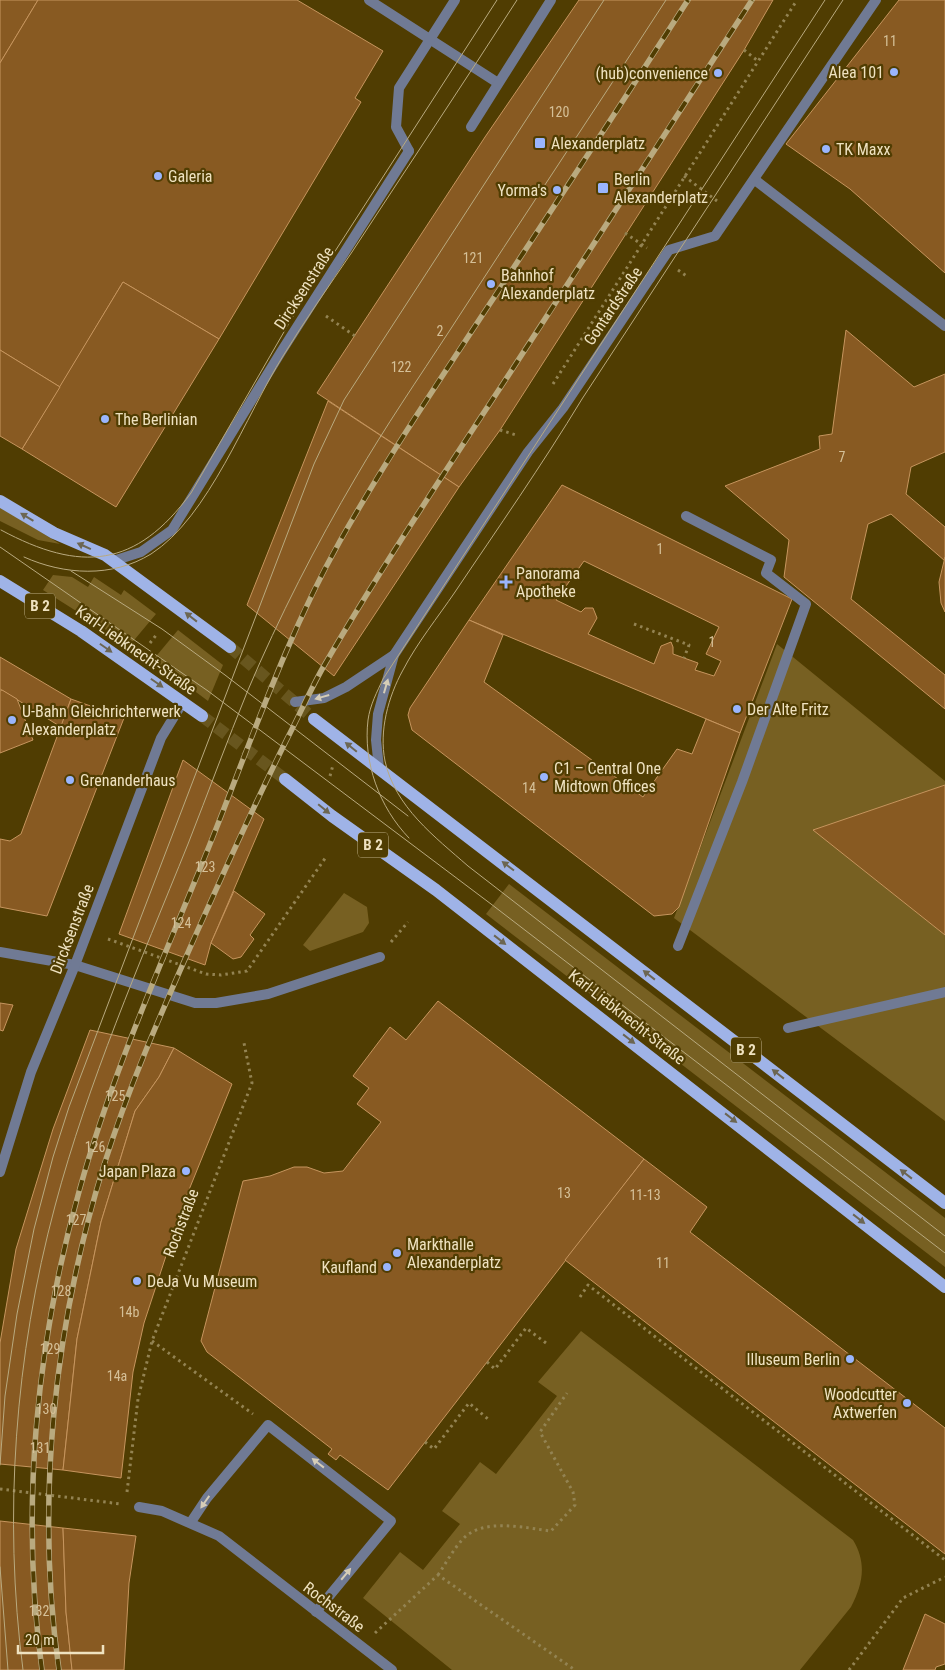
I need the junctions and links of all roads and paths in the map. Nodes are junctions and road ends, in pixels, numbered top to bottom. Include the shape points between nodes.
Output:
1 (369, 0) edge
2 (455, 0) edge
3 (551, 0) edge
4 (797, 0) edge
5 (876, 0) edge
6 (430, 39) junction
7 (744, 50) dead end
8 (758, 61) junction
9 (498, 83) junction
10 (471, 127) dead end
11 (684, 176) junction
12 (755, 180) junction
13 (731, 212) junction
14 (625, 233) dead end
15 (640, 244) junction
16 (652, 252) dead end
17 (678, 269) dead end
18 (688, 277) dead end
19 (311, 305) junction
20 (945, 326) edge
21 (355, 336) dead end
22 (551, 386) dead end
23 (500, 430) dead end
24 (520, 437) dead end
25 (0, 500) edge
26 (686, 516) dead end
27 (113, 561) junction
28 (0, 581) edge
29 (634, 624) dead end
30 (157, 634) dead end
31 (150, 643) dead end
32 (230, 647) tunnel mouth
33 (394, 655) junction
34 (684, 658) dead end
35 (183, 702) junction
36 (295, 702) dead end
37 (202, 716) tunnel mouth
38 (314, 719) tunnel mouth
39 (333, 765) dead end
40 (379, 768) junction
41 (330, 776) dead end
42 (285, 779) tunnel mouth
43 (326, 857) dead end
44 (408, 922) dead end
45 (108, 939) dead end
46 (678, 946) dead end
47 (0, 952) edge
48 (380, 957) joint
49 (75, 965) junction
50 (945, 992) edge
51 (788, 1028) dead end
52 (244, 1043) dead end
53 (0, 1172) edge
54 (945, 1203) edge
55 (945, 1287) edge
56 (580, 1297) dead end
57 (152, 1341) junction
58 (546, 1343) dead end
59 (487, 1362) dead end
60 (567, 1393) dead end
61 (488, 1419) dead end
62 (268, 1425) junction
63 (425, 1442) dead end
64 (0, 1489) edge
65 (126, 1505) junction
66 (139, 1507) joint
67 (191, 1522) junction
68 (945, 1560) edge
69 (438, 1575) junction
70 (945, 1577) edge
71 (316, 1612) junction
72 (361, 1646) junction
73 (392, 1670) edge
74 (575, 1670) edge
75 (849, 1670) edge

1 - 6 street
2 - 6 street, Dircksenstraße
3 - 9 street
4 - 8 path
5 - 12 street, Gontardstraße
6 - 9 street
6 - 19 street, Dircksenstraße via 399,88 396,127 409,151
7 - 8 path
8 - 11 path
9 - 10 street
11 - 13 path
11 - 15 path
12 - 13 street, Gontardstraße
12 - 20 street
13 - 33 street, Gontardstraße via 715,236 669,250 563,408 528,452
14 - 15 path
15 - 16 path
15 - 22 path
17 - 18 path
19 - 21 path
19 - 27 street, Dircksenstraße via 172,530 141,552
23 - 24 path
27 -> 25 main road via 54,533
26 - 46 street via 771,560 766,573 806,604
32 -> 27 main road
28 -> 35 main road, Karl-Liebknecht-Straße / B 2 via 81,631
29 - 34 path via 689,645
30 - 31 path
33 -> 36 street, Gontardstraße via 324,698
40 -> 33 street, Gontardstraße via 378,714
35 - 37 main road, Karl-Liebknecht-Straße / B 2
35 - 49 street, Dircksenstraße via 161,738
40 -> 38 main road, B 2
39 - 41 path
54 -> 40 main road, B 2
42 -> 55 main road, Karl-Liebknecht-Straße / B 2 via 436,890
43 - 45 path via 247,971 206,974
44 - 48 path
47 - 49 street
48 - 49 street via 268,994 216,1003 194,1003
49 - 53 street, Dircksenstraße via 31,1072
50 - 51 street
52 - 57 path, Rochstraße via 252,1083
56 - 68 path via 588,1285
57 - 62 path
57 - 65 path, Rochstraße via 138,1399
58 - 59 path via 526,1328 495,1369
60 - 69 path via 540,1432 573,1492 575,1505 551,1531 500,1526 480,1528 463,1538
61 - 63 path via 469,1403 434,1449
62 -> 67 street
71 -> 62 street via 391,1521
64 - 65 path
65 - 66 path
66 - 67 street, Rochstraße via 162,1511
67 - 71 street, Rochstraße via 219,1536
69 - 72 path
69 - 74 path
70 - 75 path via 903,1598
71 - 72 street, Rochstraße
72 - 73 street, Rochstraße

